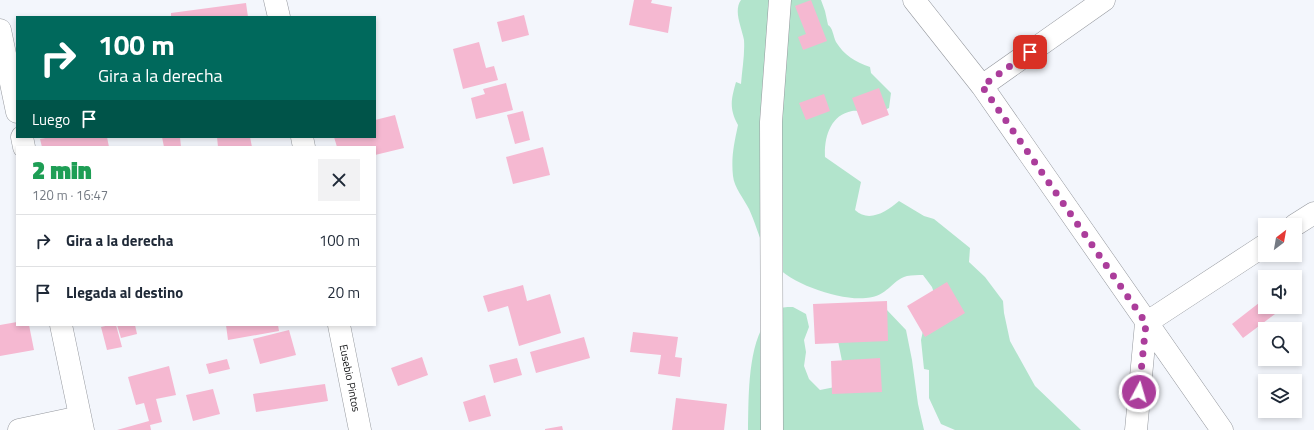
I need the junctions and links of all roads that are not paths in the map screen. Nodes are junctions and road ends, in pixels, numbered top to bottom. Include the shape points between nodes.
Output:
1 (275, 0) edge
2 (780, 0) edge
3 (914, 0) edge
4 (1104, 0) edge
5 (279, 16) edge
6 (0, 30) edge
7 (982, 86) junction
8 (16, 107) edge
9 (1314, 213) edge
10 (1302, 221) edge
11 (1258, 250) edge
12 (1146, 323) junction
13 (61, 326) edge
14 (339, 326) edge
15 (81, 424) edge
16 (19, 430) edge
17 (360, 430) edge
18 (772, 430) edge
19 (1136, 430) edge
20 (1222, 430) edge

1 - 5 street
2 - 18 street via 771,122
3 - 7 street
4 - 7 street
6 - 8 street
7 - 12 street
9 - 10 street
11 - 12 street
12 - 19 street
12 - 20 street
13 - 15 street
14 - 17 street, Eusebio Pintos
15 - 16 street

